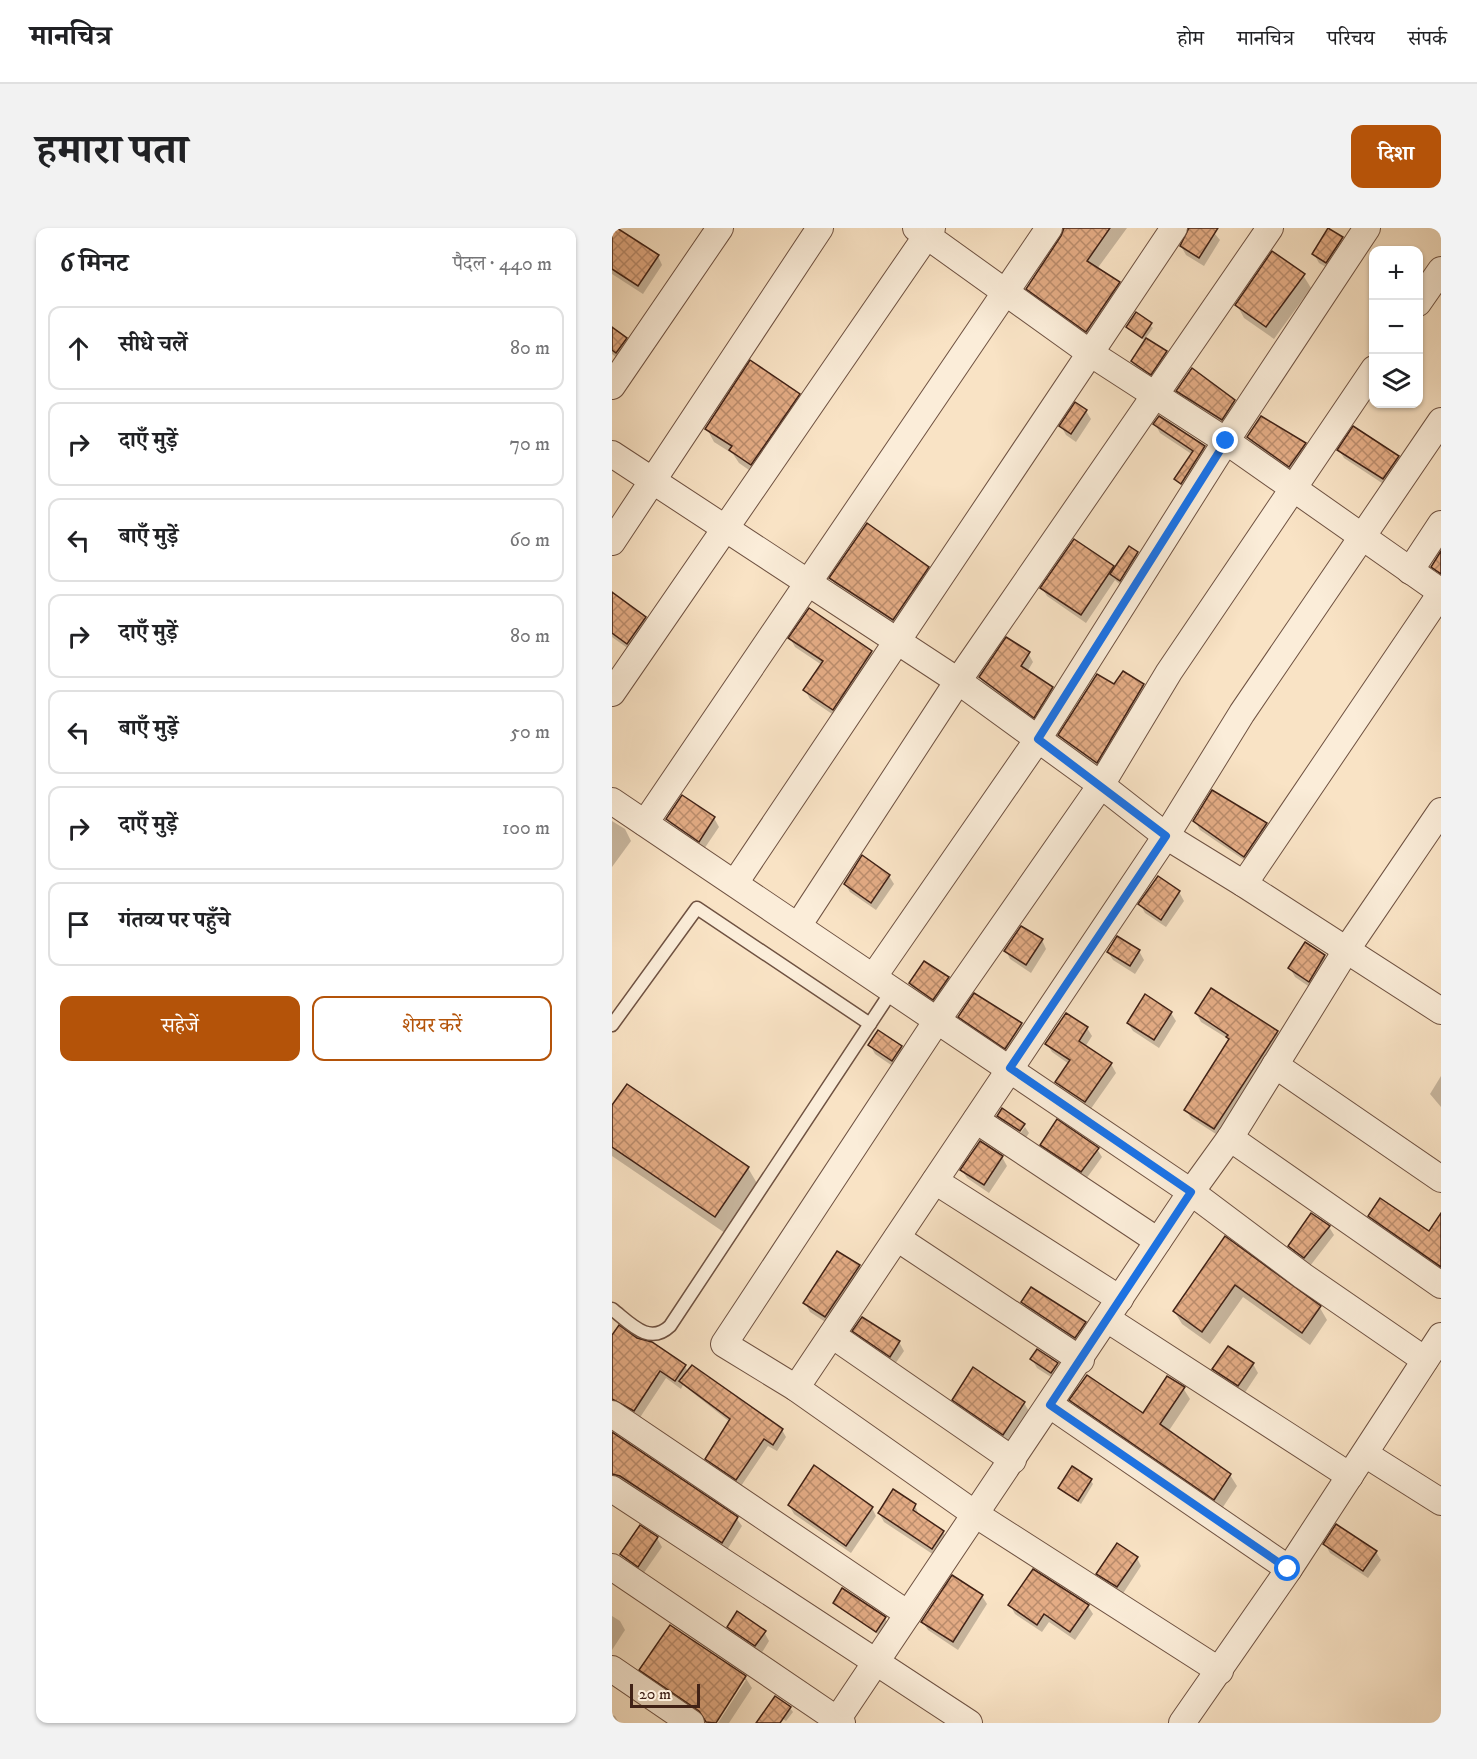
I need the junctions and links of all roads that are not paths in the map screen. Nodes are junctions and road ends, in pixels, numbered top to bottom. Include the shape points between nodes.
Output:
1 (720, 228) edge
2 (820, 228) edge
3 (1049, 228) edge
4 (1174, 228) edge
5 (1270, 228) edge
6 (1367, 228) edge
7 (925, 230) edge
8 (1441, 270) edge
9 (1006, 293) junction
10 (1421, 300) edge
11 (1090, 353) junction
12 (1369, 376) edge
13 (612, 386) edge
14 (1156, 394) junction
15 (1441, 421) edge
16 (1226, 441) junction
17 (612, 454) edge
18 (653, 481) junction
19 (1293, 488) junction
20 (1441, 524) edge
21 (724, 528) junction
22 (1364, 537) junction
23 (612, 542) edge
24 (1410, 571) junction
25 (808, 583) junction
26 (1441, 592) edge
27 (897, 641) junction
28 (958, 681) junction
29 (612, 693) edge
30 (1038, 739) junction
31 (1101, 785) junction
32 (612, 801) edge
33 (1441, 811) edge
34 (645, 823) junction
35 (1166, 836) junction
36 (735, 883) junction
37 (1245, 884) junction
38 (798, 926) junction
39 (1347, 949) junction
40 (884, 983) junction
41 (1441, 1011) edge
42 (938, 1019) junction
43 (870, 1024) junction
44 (612, 1026) edge
45 (1275, 1065) junction
46 (1010, 1068) junction
47 (976, 1120) junction
48 (1230, 1138) junction
49 (1441, 1179) edge
50 (935, 1181) junction
51 (1191, 1192) junction
52 (897, 1238) junction
53 (1158, 1242) junction
54 (1441, 1285) edge
55 (612, 1309) edge
56 (1113, 1309) junction
57 (832, 1335) junction
58 (1441, 1336) edge
59 (1081, 1360) junction
60 (1425, 1360) junction
61 (796, 1388) junction
62 (1050, 1405) junction
63 (612, 1414) edge
64 (1365, 1454) junction
65 (1013, 1460) junction
66 (1350, 1476) junction
67 (612, 1489) edge
68 (1441, 1502) edge
69 (975, 1514) junction
70 (612, 1566) edge
71 (1288, 1569) junction
72 (908, 1614) junction
73 (876, 1664) junction
74 (612, 1669) edge
75 (1220, 1671) junction
76 (838, 1722) edge
77 (691, 1723) edge
78 (969, 1723) edge
79 (1182, 1723) edge

1 - 13 street
2 - 18 street
3 - 9 street
4 - 11 street
5 - 14 street
6 - 16 street
7 - 9 street
7 - 21 street
8 - 10 street
9 - 11 street
9 - 25 street
11 - 14 street
11 - 27 street
12 - 19 street
14 - 16 street
14 - 28 street
15 - 22 street
16 - 19 street
16 - 30 street
17 - 18 street
18 - 21 street
18 - 23 street
19 - 22 street
19 - 31 street via 1169,672
20 - 24 street
21 - 25 street
21 - 29 street
22 - 24 street
22 - 35 street via 1242,713
24 - 26 street
25 - 27 street
25 - 34 street
26 - 37 street
27 - 28 street
27 - 36 street
28 - 30 street
28 - 38 street
30 - 31 street
30 - 40 street
31 - 35 street
31 - 42 street
32 - 34 street
33 - 39 street
34 - 36 street
35 - 37 street
35 - 46 street
36 - 38 street
37 - 39 street
38 - 40 street
39 - 41 street
39 - 45 street
40 - 42 street
40 - 43 lane
42 - 46 street
42 - 61 street via 724,1344
43 - 44 lane via 697,908
43 - 55 lane via 670,1326 653,1336
45 - 48 street
45 - 49 street
46 - 47 street
46 - 51 street
47 - 50 street
47 - 53 street
48 - 51 street
48 - 54 street
50 - 52 street
50 - 56 street
51 - 53 street
51 - 60 street
52 - 57 street
52 - 59 street
53 - 56 street
56 - 59 street
56 - 66 street
57 - 61 street
57 - 65 street
58 - 60 street
59 - 62 street
60 - 64 street
61 - 69 street
62 - 65 street
62 - 71 street
63 - 72 street
64 - 66 street
64 - 68 street
65 - 69 street
66 - 71 street
67 - 73 street
69 - 72 street
69 - 75 street
70 - 76 street
71 - 75 street
72 - 73 street
73 - 76 street
73 - 78 street
74 - 77 street
75 - 79 street

